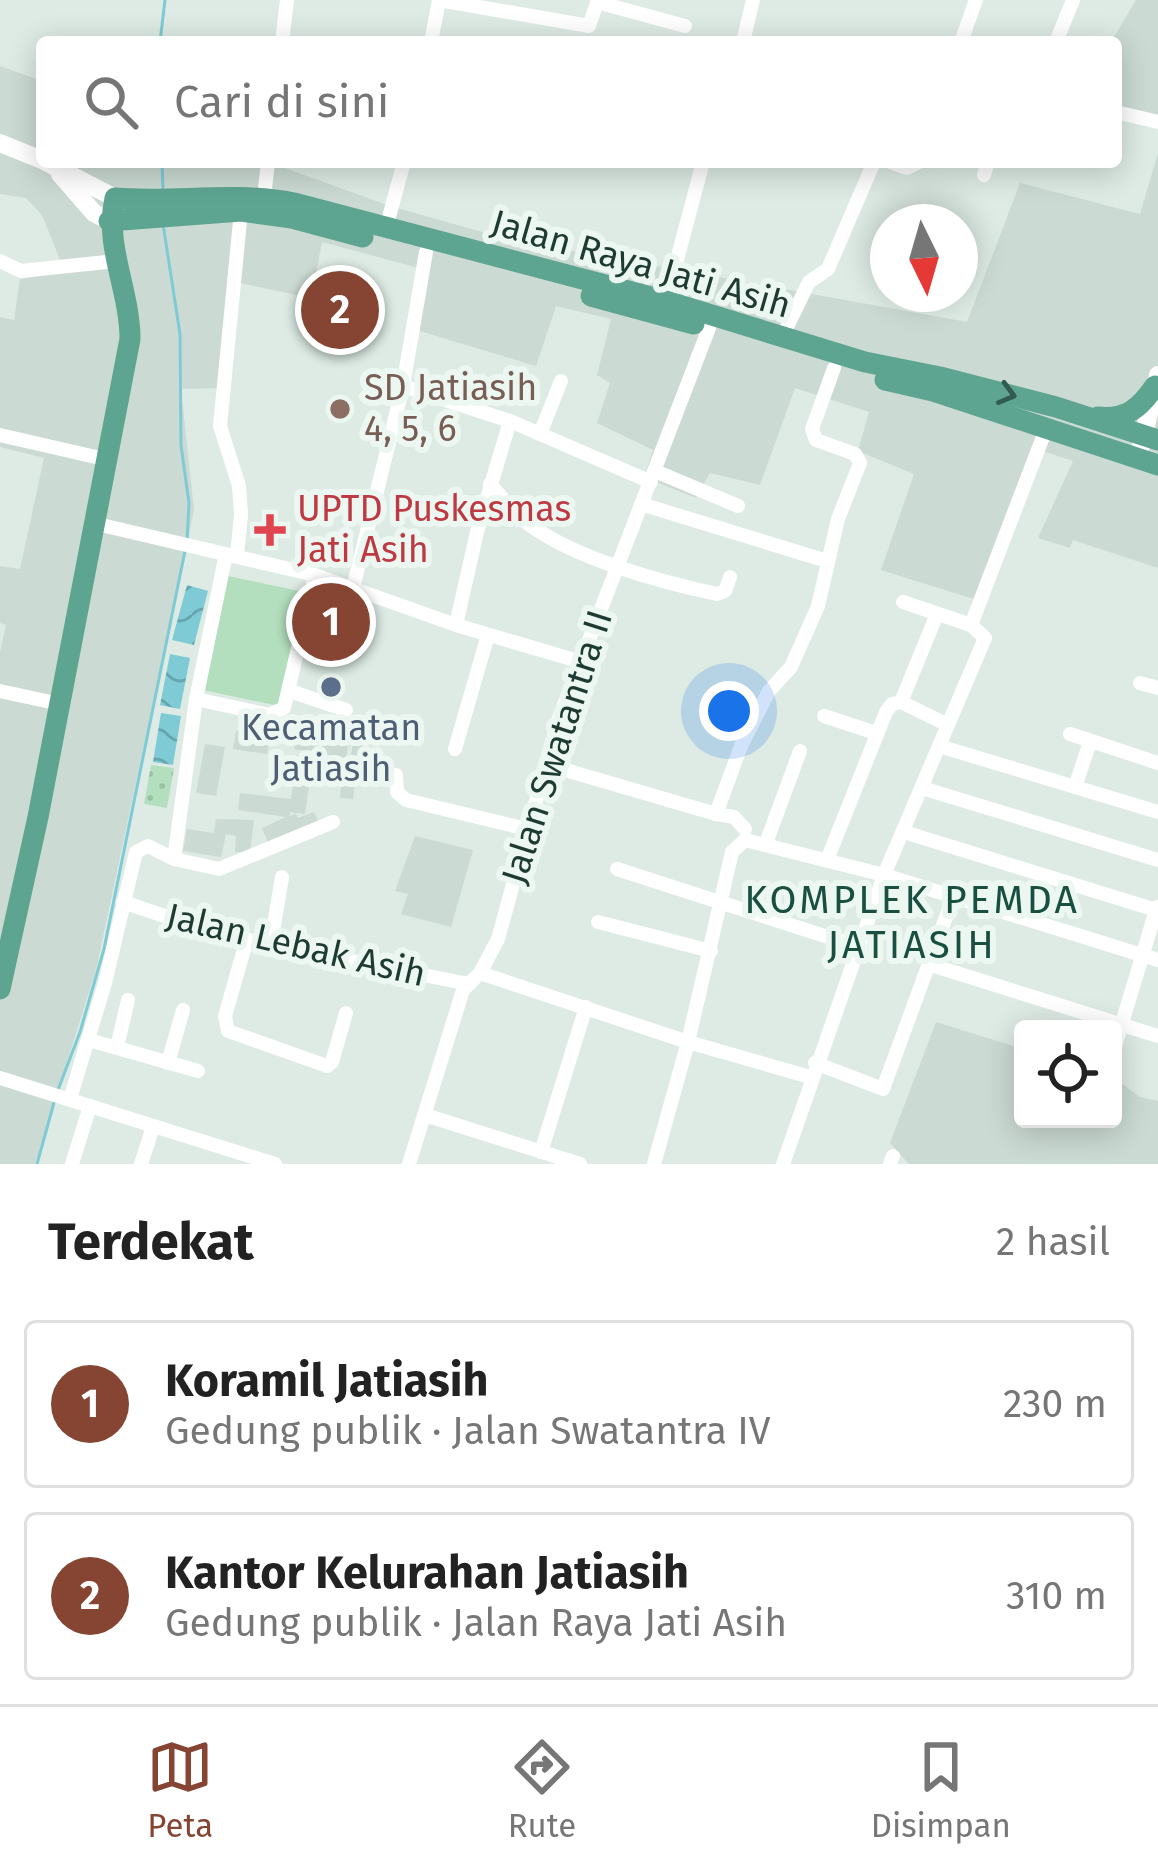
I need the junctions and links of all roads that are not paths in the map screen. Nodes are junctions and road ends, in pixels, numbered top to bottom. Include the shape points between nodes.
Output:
1 (286, 0) edge
2 (439, 0) edge
3 (753, 0) edge
4 (976, 0) edge
5 (1073, 0) edge
6 (598, 1) edge
7 (685, 26) dead end
8 (283, 36) edge
9 (432, 36) edge
10 (744, 36) edge
11 (963, 36) edge
12 (1058, 36) edge
13 (1122, 113) edge
14 (1158, 122) edge
15 (0, 143) edge
16 (36, 158) edge
17 (52, 168) edge
18 (267, 168) edge
19 (402, 168) edge
20 (702, 168) edge
21 (871, 168) edge
22 (264, 197) junction
23 (165, 207) junction
24 (112, 209) junction
25 (241, 211) junction
26 (386, 228) junction
27 (426, 252) junction
28 (0, 261) edge
29 (116, 261) junction
30 (666, 301) junction
31 (709, 328) junction
32 (782, 337) junction
33 (834, 368) junction
34 (1156, 380) edge
35 (561, 381) dead end
36 (404, 386) junction
37 (1080, 415) junction
38 (510, 421) junction
39 (1046, 429) junction
40 (540, 434) junction
41 (0, 435) edge
42 (1151, 437) edge
43 (109, 460) junction
44 (1148, 462) edge
45 (653, 477) junction
46 (490, 484) junction
47 (641, 504) junction
48 (738, 506) dead end
49 (97, 524) junction
50 (231, 555) junction
51 (827, 561) junction
52 (618, 566) junction
53 (315, 575) junction
54 (730, 577) dead end
55 (352, 588) junction
56 (903, 602) dead end
57 (937, 614) junction
58 (456, 625) junction
59 (971, 625) junction
60 (488, 635) junction
61 (578, 661) junction
62 (1140, 683) dead end
63 (1158, 688) edge
64 (0, 691) edge
65 (290, 691) junction
66 (196, 699) junction
67 (901, 702) junction
68 (60, 704) junction
69 (346, 710) dead end
70 (824, 716) dead end
71 (949, 725) junction
72 (877, 733) junction
73 (1070, 734) dead end
74 (1090, 742) junction
75 (939, 746) junction
76 (455, 749) dead end
77 (800, 751) dead end
78 (1158, 763) edge
79 (545, 764) junction
80 (397, 775) dead end
81 (1075, 787) junction
82 (922, 788) junction
83 (1158, 812) edge
84 (716, 814) junction
85 (333, 822) dead end
86 (527, 829) junction
87 (745, 829) dead end
88 (904, 832) junction
89 (766, 843) junction
90 (174, 859) junction
91 (827, 860) junction
92 (1158, 860) edge
93 (617, 868) dead end
94 (884, 875) junction
95 (282, 877) dead end
96 (952, 898) junction
97 (123, 902) junction
98 (722, 905) junction
99 (1157, 906) edge
100 (598, 922) dead end
101 (247, 939) junction
102 (271, 943) junction
103 (859, 947) junction
104 (711, 951) junction
105 (1150, 958) edge
106 (928, 964) junction
107 (474, 978) junction
108 (0, 988) edge
109 (128, 1000) dead end
110 (586, 1007) junction
111 (183, 1010) dead end
112 (346, 1013) dead end
113 (1109, 1020) edge
114 (1122, 1024) joint
115 (1158, 1036) edge
116 (88, 1040) junction
117 (688, 1042) junction
118 (117, 1047) junction
119 (168, 1063) junction
120 (813, 1070) junction
121 (198, 1071) dead end
122 (0, 1078) edge
123 (62, 1096) junction
124 (90, 1106) junction
125 (424, 1115) junction
126 (152, 1127) junction
127 (541, 1152) junction
128 (237, 1159) edge
129 (783, 1163) edge
130 (72, 1164) edge
131 (141, 1164) edge
132 (275, 1164) edge
133 (409, 1164) edge
134 (580, 1164) edge
135 (654, 1164) edge

1 - 8 street
2 - 6 street via 589,26
2 - 9 street
3 - 10 street
4 - 11 street
5 - 12 street
6 - 7 street
13 - 14 street
15 - 16 main road
17 - 24 main road via 94,213
18 - 22 street
19 - 26 street
20 - 30 street
21 - 32 street via 828,269 808,282
22 - 23 main road, Jalan Raya Jati Asih
22 - 26 main road, Jalan Raya Jati Asih
23 - 24 main road
23 - 25 main road, Jalan Raya Jati Asih
24 - 29 main road
25 - 27 main road, Jalan Raya Jati Asih
25 - 50 street, Jalan Lebak Asih via 220,426 242,515
26 - 30 main road, Jalan Raya Jati Asih
27 - 31 main road, Jalan Raya Jati Asih
27 - 36 street
28 - 29 street via 21,272
29 - 43 main road via 130,339
30 - 32 main road, Jalan Raya Jati Asih
31 - 33 main road, Jalan Raya Jati Asih
31 - 45 street, Jalan Swatantra II
32 -> 37 main road, Jalan Raya Jati Asih
33 - 39 main road, Jalan Raya Jati Asih
33 - 51 street via 812,429 816,440 855,454 860,464
34 - 37 main road via 1127,415
34 - 42 main road
35 - 40 street
36 - 38 street
36 - 55 street
37 - 42 main road, Jalan Raya Jati Asih
38 - 40 street
38 - 46 street
39 - 44 main road, Jalan Raya Jati Asih
39 - 59 street
40 - 45 street
41 - 43 street
42 - 44 main road, Jalan Raya Jati Asih
43 - 49 main road
45 - 47 street, Jalan Swatantra II
45 - 48 street
46 - 52 street via 536,530
46 - 58 street
47 - 51 street
47 - 52 street, Jalan Swatantra II
49 - 50 street
49 - 68 main road
50 - 53 street
50 - 66 street, Jalan Lebak Asih
51 - 84 street via 826,584 796,658 741,746
52 - 54 street via 718,593
52 - 61 street, Jalan Swatantra II
53 - 55 street
53 - 65 street
55 - 58 street
56 - 57 street
57 - 59 street
57 - 67 street
58 - 60 street
59 - 71 street via 985,638
60 - 61 street
60 - 76 street
61 - 79 street, Jalan Swatantra II
62 - 63 street
64 - 68 street
65 - 66 street via 284,708 269,715
65 - 69 street
66 - 90 street, Jalan Lebak Asih
67 - 71 street
67 - 72 street
68 - 108 main road
70 - 72 street
71 - 75 street
72 - 91 street
73 - 74 street
74 - 78 street
74 - 81 street
75 - 81 street
75 - 82 street
77 - 89 street
79 - 84 street
79 - 86 street, Jalan Swatantra II
80 - 86 street via 406,800
81 - 83 street
82 - 88 street
82 - 92 street
84 - 87 street
85 - 90 street, Jalan Lebak Asih via 219,869
86 - 107 street, Jalan Swatantra II via 498,939
88 - 94 street
88 - 99 street
89 - 91 street
89 - 98 street via 737,844
90 - 97 street, Jalan Lebak Asih via 138,849
91 - 94 street
93 - 98 street
94 - 96 street
94 - 103 street
95 - 102 street
96 - 105 street
96 - 106 street
97 - 101 street, Jalan Lebak Asih
97 - 116 street, Jalan Lebak Asih
98 - 103 street
98 - 104 street
99 - 105 street
100 - 104 street
101 - 102 street, Jalan Lebak Asih
101 - 112 street via 228,1031 326,1066
102 - 107 street, Jalan Lebak Asih
103 - 120 street
104 - 117 street
105 - 114 street
106 - 113 street
106 - 120 street, Jalan Lebak Asih via 883,1089
107 - 110 street, Jalan Lebak Asih
107 - 125 street, Jalan Swatantra II via 463,990
109 - 118 street
110 - 117 street, Jalan Lebak Asih
110 - 127 street
111 - 119 street
114 - 115 street
116 - 118 street
116 - 123 street, Jalan Lebak Asih
117 - 120 street, Jalan Lebak Asih
117 - 135 street
118 - 119 street
119 - 121 street
120 - 129 street
122 - 123 street
123 - 124 street
124 - 126 street
124 - 130 street
125 - 127 street
125 - 133 street, Jalan Swatantra II
126 - 128 street
126 - 131 street
127 - 134 street
128 - 132 street

